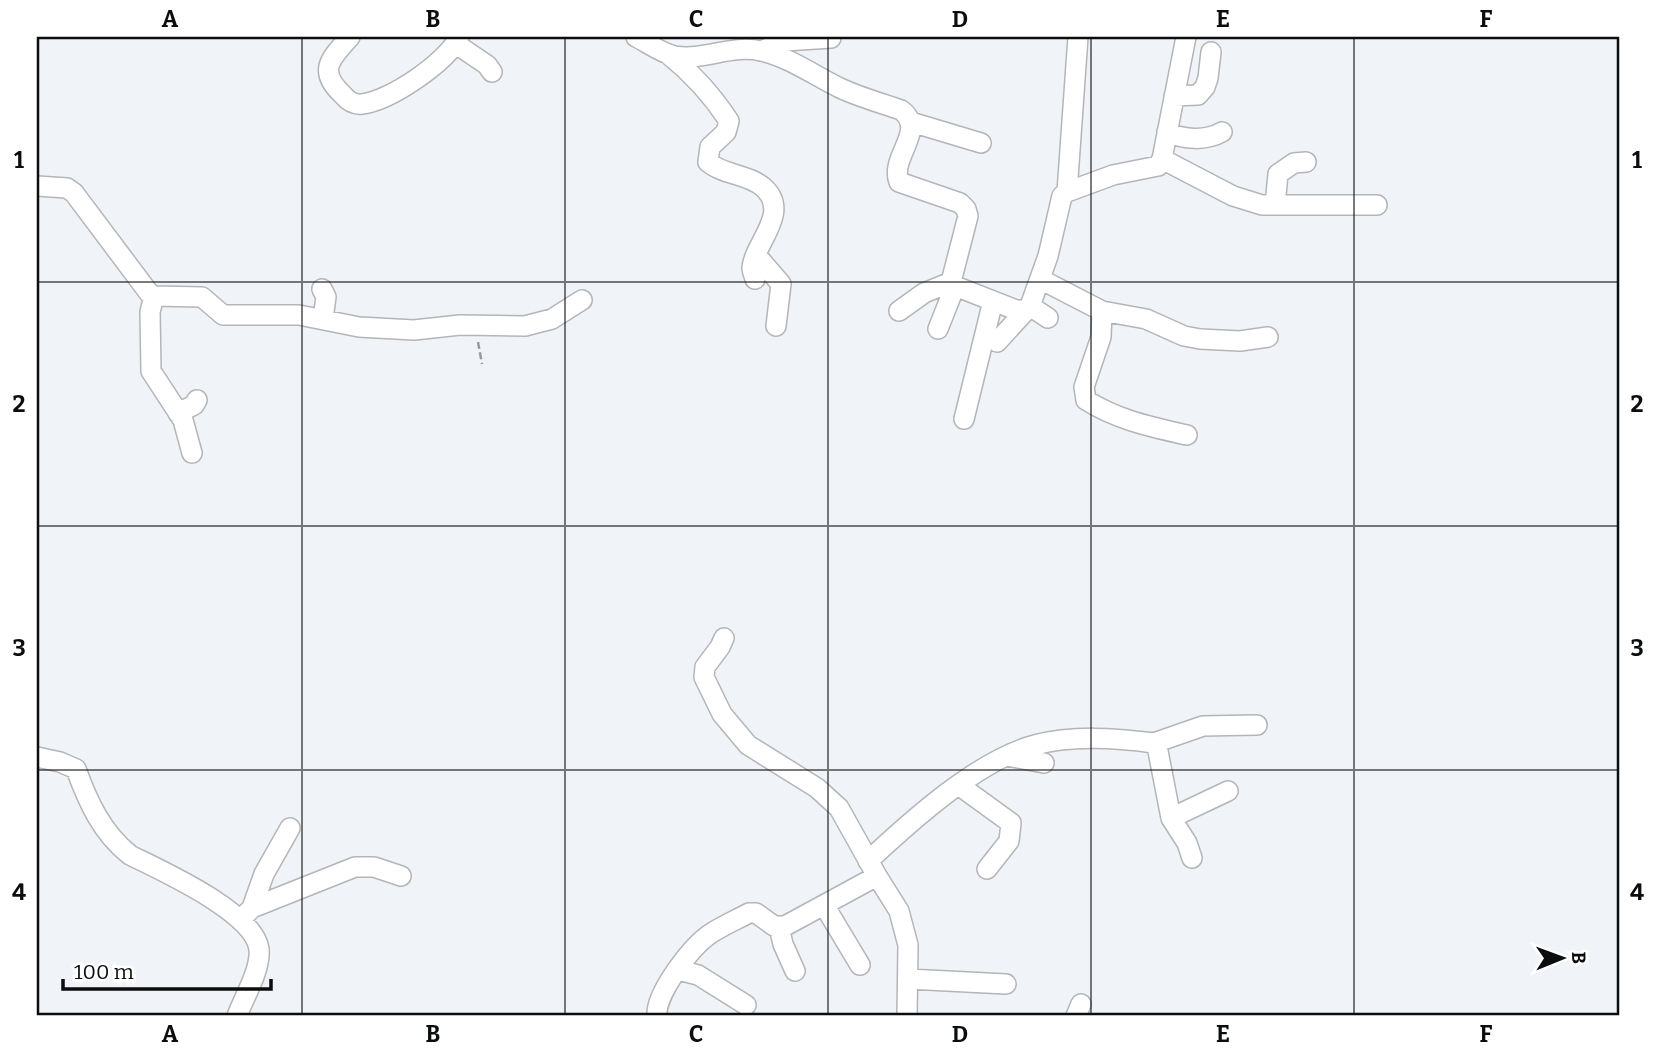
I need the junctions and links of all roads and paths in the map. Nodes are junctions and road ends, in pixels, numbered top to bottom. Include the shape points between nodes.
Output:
1 (350, 37) edge
2 (636, 37) edge
3 (1078, 37) edge
4 (1186, 37) edge
5 (831, 38) edge
6 (458, 40) edge
7 (716, 45) edge
8 (761, 51) junction
9 (1210, 52) dead end
10 (667, 54) junction
11 (492, 72) dead end
12 (1174, 96) junction
13 (911, 122) junction
14 (1167, 132) junction
15 (1222, 132) dead end
16 (981, 143) dead end
17 (1162, 159) junction
18 (1306, 162) dead end
19 (37, 187) edge
20 (1067, 192) junction
21 (1276, 205) junction
22 (1377, 205) dead end
23 (757, 256) junction
24 (755, 279) dead end
25 (1040, 279) junction
26 (953, 284) junction
27 (321, 289) dead end
28 (154, 296) junction
29 (582, 300) dead end
30 (993, 301) junction
31 (1027, 308) junction
32 (899, 311) dead end
33 (1102, 311) junction
34 (1048, 318) dead end
35 (323, 319) junction
36 (476, 325) junction
37 (776, 326) dead end
38 (938, 329) dead end
39 (1268, 337) dead end
40 (997, 342) dead end
41 (482, 364) dead end
42 (197, 400) dead end
43 (178, 414) junction
44 (964, 419) dead end
45 (1187, 435) dead end
46 (192, 453) dead end
47 (724, 638) dead end
48 (1257, 725) dead end
49 (1154, 743) junction
50 (1006, 756) junction
51 (37, 757) edge
52 (1044, 763) dead end
53 (960, 786) junction
54 (1228, 791) dead end
55 (1171, 818) junction
56 (290, 828) dead end
57 (1192, 858) dead end
58 (873, 869) junction
59 (987, 869) dead end
60 (401, 876) dead end
61 (824, 905) junction
62 (246, 914) junction
63 (779, 927) junction
64 (860, 965) dead end
65 (678, 970) junction
66 (794, 971) dead end
67 (908, 979) junction
68 (1006, 984) dead end
69 (746, 1005) dead end
70 (237, 1016) edge
71 (657, 1016) edge
72 (908, 1016) edge

1 - 6 street via 332,56 328,71 334,87 349,101 361,104 410,83 444,58
2 - 10 street
3 - 20 street
4 - 12 street
5 - 8 street via 785,41
6 - 11 street
7 - 8 street
7 - 10 street via 689,57
8 - 13 street via 901,110
9 - 12 street via 1205,87 1198,95
10 - 23 street via 689,70 729,121 729,128 710,147 708,162 761,185 772,202 769,231
12 - 14 street
13 - 16 street
13 - 26 street via 897,169 899,182 960,203 968,216
14 - 15 street via 1211,139
14 - 17 street
17 - 20 street via 1153,169 1113,176
17 - 21 street via 1233,196
18 - 21 street via 1294,163 1278,174
19 - 28 street via 67,188 74,193
20 - 25 street via 1059,202
21 - 22 street
23 - 24 street via 752,268
23 - 37 street via 781,284
25 - 31 street
25 - 33 street
26 - 30 street
26 - 32 street via 931,289
26 - 38 street
27 - 35 street via 326,297
28 - 35 street via 202,297 223,315
28 - 43 street via 151,371
29 - 36 street via 538,324
30 - 31 street via 1016,310
30 - 44 street
31 - 34 street
31 - 40 street
33 - 39 street via 1146,319 1200,339
33 - 45 street via 1101,337 1084,387 1086,400 1105,412
35 - 36 street via 359,327 414,330
36 - 41 path
42 - 43 street
43 - 46 street
47 - 58 street via 705,667 722,714 748,745 817,788 839,808
48 - 49 street via 1203,726
49 - 50 street via 1062,740
49 - 55 street
50 - 52 street
50 - 53 street
51 - 62 street via 76,769 93,812 130,855
53 - 58 street via 920,814
53 - 59 street via 1011,822 1009,841
54 - 55 street
55 - 57 street
56 - 62 street
58 - 61 street
58 - 67 street via 905,928
60 - 62 street via 374,867 355,867
61 - 63 street
61 - 64 street
62 - 70 street via 259,952
63 - 65 street via 750,913 699,942
63 - 66 street
65 - 69 street via 698,975
65 - 71 street via 660,998
67 - 68 street
67 - 72 street

